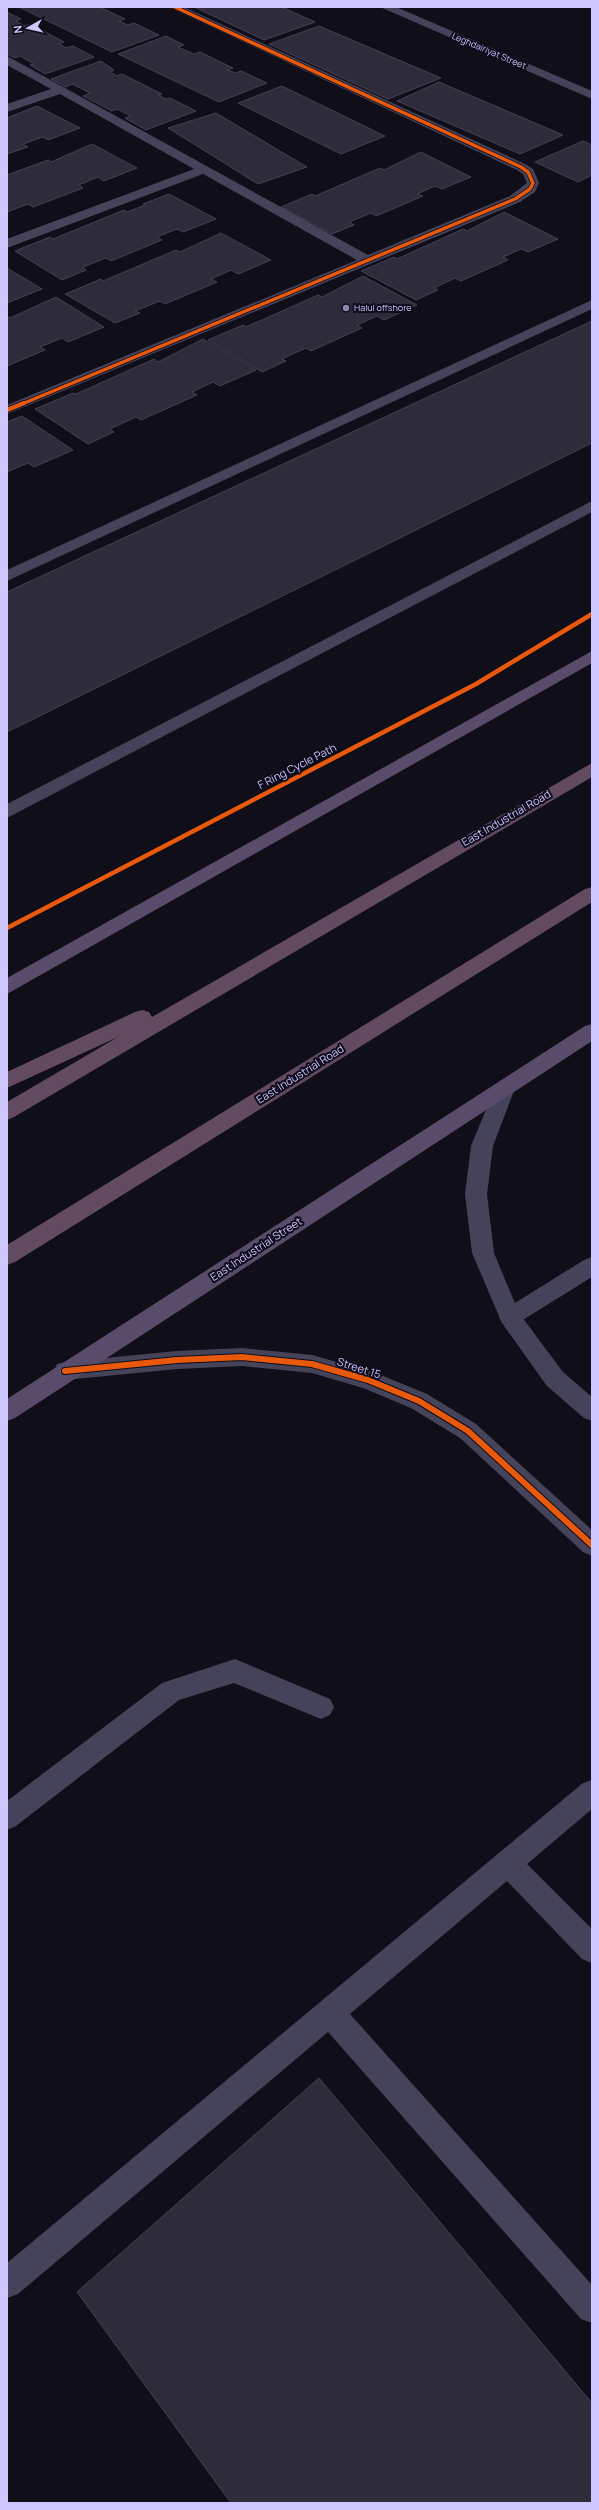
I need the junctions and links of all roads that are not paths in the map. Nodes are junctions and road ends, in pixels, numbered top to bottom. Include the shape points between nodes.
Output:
1 (175, 7) edge
2 (386, 7) edge
3 (7, 60) edge
4 (60, 90) junction
5 (592, 95) edge
6 (7, 108) edge
7 (203, 170) junction
8 (7, 244) edge
9 (367, 260) junction
10 (592, 304) edge
11 (7, 410) edge
12 (592, 506) edge
13 (7, 576) edge
14 (592, 656) edge
15 (592, 769) edge
16 (7, 812) edge
17 (592, 893) edge
18 (270, 956) junction
19 (7, 987) edge
20 (592, 1031) edge
21 (7, 1081) edge
22 (505, 1088) junction
23 (7, 1112) edge
24 (7, 1256) edge
25 (592, 1266) edge
26 (510, 1316) junction
27 (65, 1371) junction
28 (7, 1411) edge
29 (592, 1411) edge
30 (592, 1545) edge
31 (321, 1707) dead end
32 (592, 1792) edge
33 (7, 1817) edge
34 (507, 1862) junction
35 (592, 1949) edge
36 (329, 2012) junction
37 (7, 2283) edge
38 (592, 2308) edge

1 - 9 street via 521,167 532,178 533,184 524,194
2 - 5 street, Leghdairiyat Street
3 - 4 street
4 - 6 street
4 - 7 street
7 - 8 street
7 - 9 street
9 - 11 street
10 - 13 street
12 - 16 street
14 - 19 main road
15 - 18 highway, East Industrial Road
17 - 24 highway, East Industrial Road
18 - 21 highway
18 - 23 highway, East Industrial Road
20 - 22 main road
22 - 26 street via 482,1146 476,1194 483,1253
22 - 27 main road, East Industrial Street
25 - 26 street
26 - 29 street via 555,1379
27 - 28 main road, East Industrial Street
27 - 30 street, Street 15 via 177,1360 242,1357 312,1364 368,1380 418,1401 468,1431
31 - 33 street via 235,1671 171,1691
32 - 34 street
34 - 35 street
34 - 36 street
36 - 37 street
36 - 38 street

